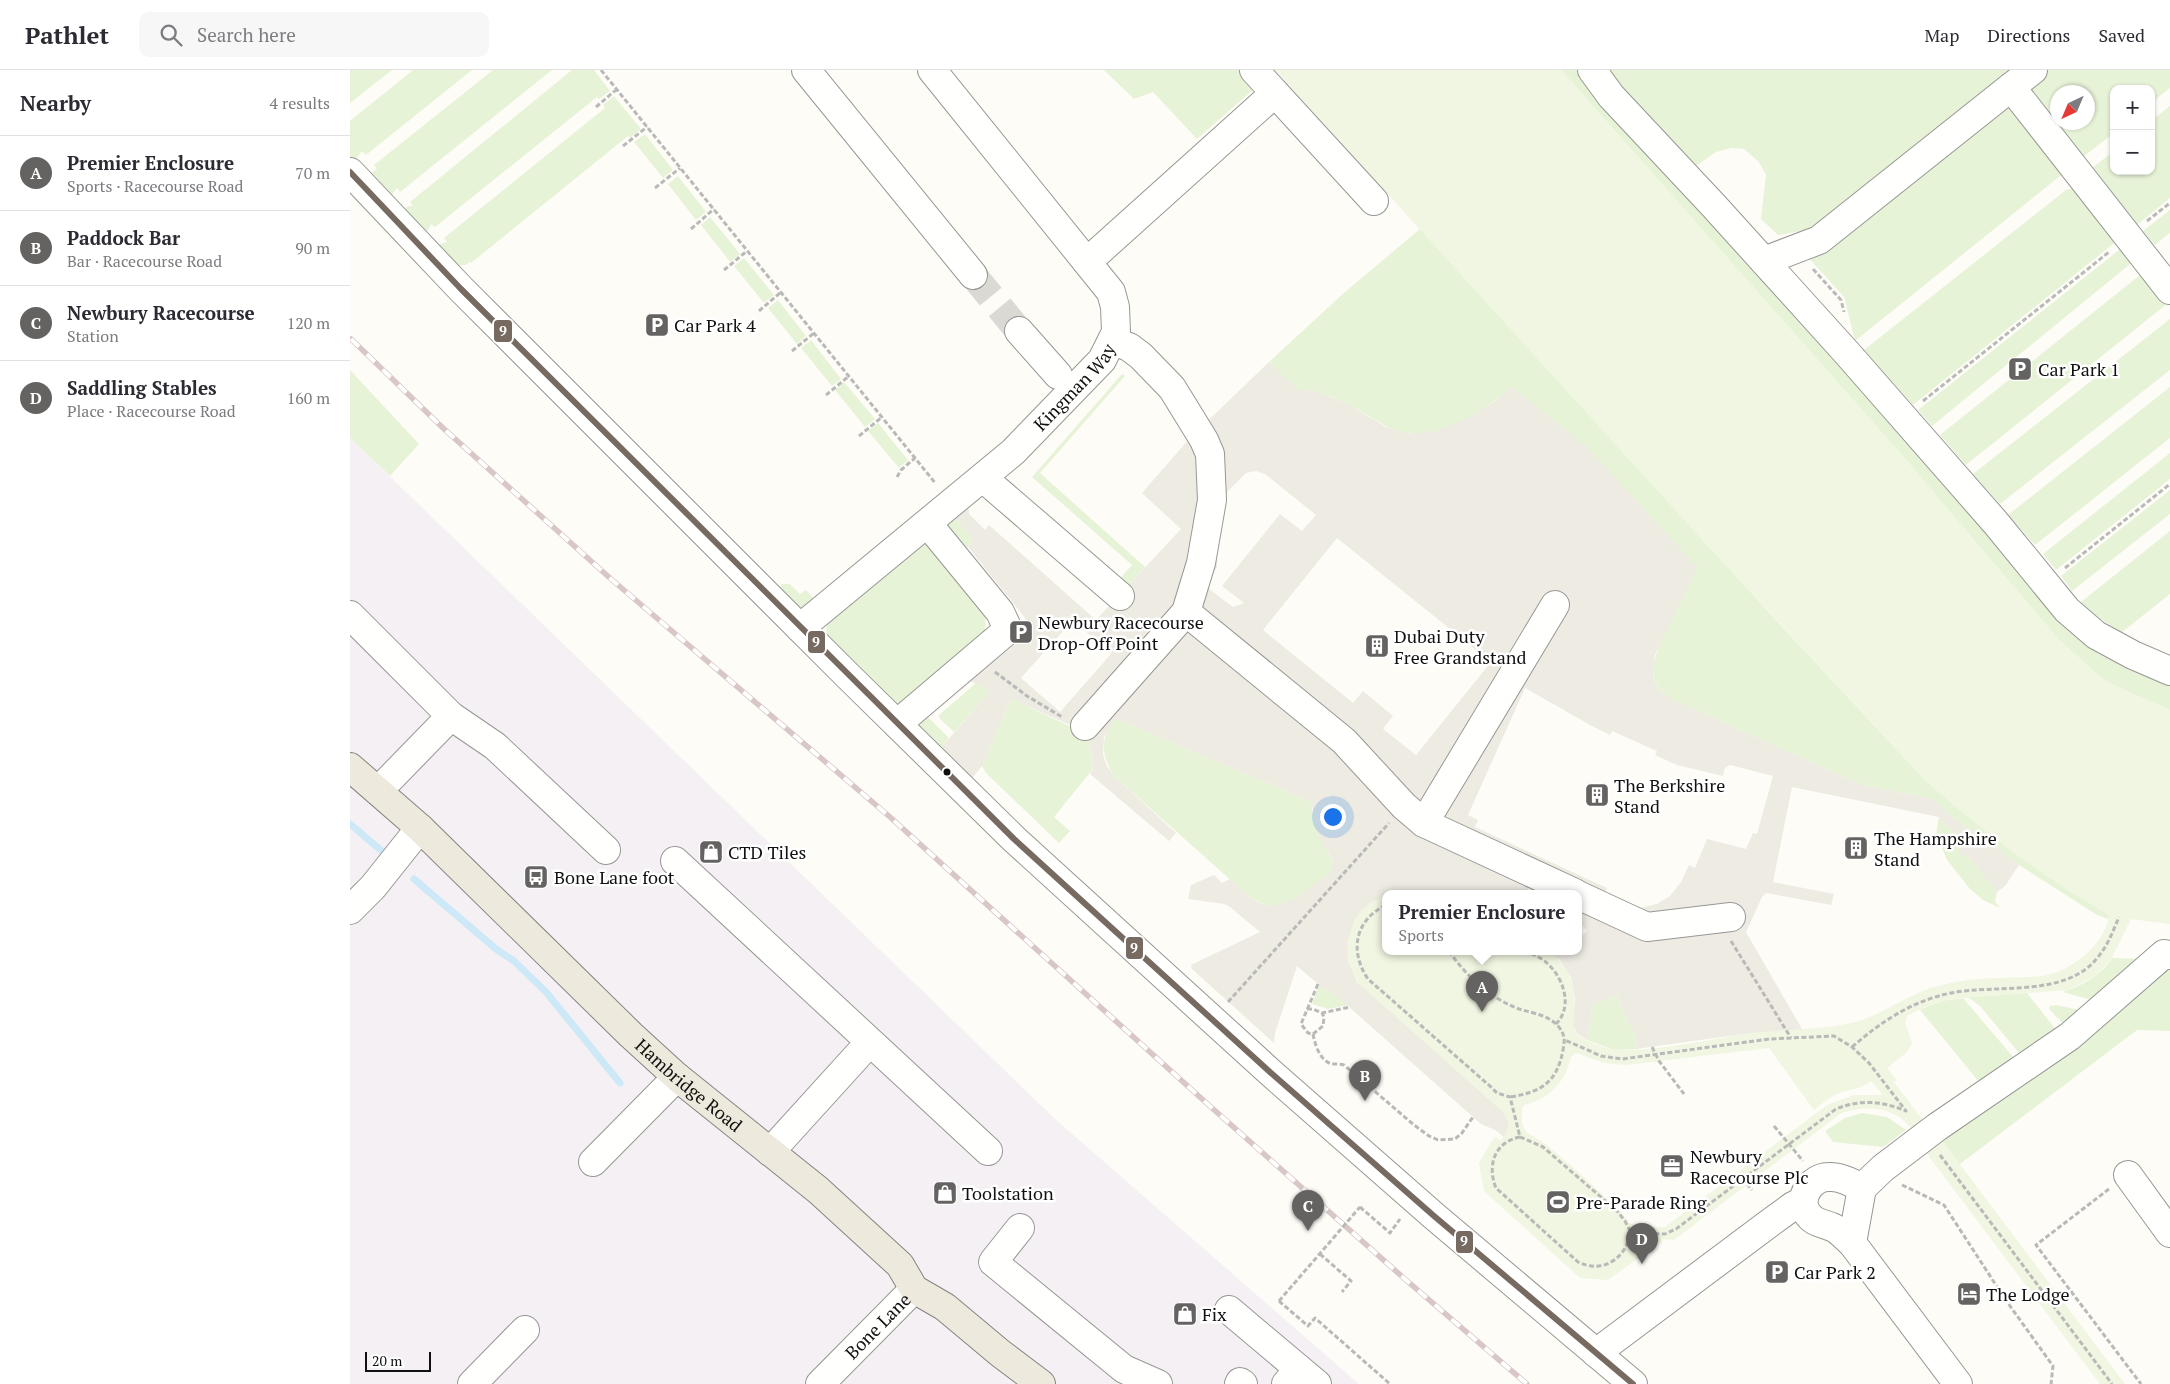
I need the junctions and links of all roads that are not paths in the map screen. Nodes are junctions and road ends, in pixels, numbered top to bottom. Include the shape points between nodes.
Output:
1 (806, 70) edge
2 (932, 70) edge
3 (1254, 70) edge
4 (1592, 70) edge
5 (2033, 70) edge
6 (2011, 87) junction
7 (1275, 93) junction
8 (350, 172) edge
9 (1374, 201) dead end
10 (1764, 261) junction
11 (1087, 262) junction
12 (973, 275) tunnel mouth
13 (2170, 290) edge
14 (1019, 331) tunnel mouth
15 (1113, 341) junction
16 (1068, 382) junction
17 (983, 478) junction
18 (928, 524) junction
19 (1120, 596) dead end
20 (1555, 605) dead end
21 (1186, 612) junction
22 (350, 616) edge
23 (800, 628) junction
24 (2170, 671) edge
25 (451, 716) junction
26 (897, 724) junction
27 (1085, 726) road end
28 (350, 767) edge
29 (378, 792) junction
30 (1424, 823) junction
31 (420, 828) junction
32 (606, 850) dead end
33 (675, 861) dead end
34 (1568, 890) edge
35 (1582, 896) edge
36 (350, 910) edge
37 (1724, 918) road end
38 (2170, 954) edge
39 (869, 1043) junction
40 (677, 1077) junction
41 (988, 1151) dead end
42 (770, 1152) junction
43 (593, 1162) dead end
44 (2128, 1176) road end
45 (1862, 1188) junction
46 (1804, 1201) junction
47 (1020, 1228) dead end
48 (2170, 1232) edge
49 (1852, 1243) junction
50 (914, 1289) junction
51 (1230, 1310) dead end
52 (525, 1330) dead end
53 (1596, 1354) junction
54 (1301, 1379) edge
55 (472, 1384) edge
56 (820, 1384) edge
57 (1042, 1384) edge
58 (1158, 1384) edge
59 (1239, 1384) edge
60 (1243, 1384) edge
61 (1633, 1384) edge
62 (1958, 1384) edge

1 - 12 street
2 - 11 street, Kingman Way
3 - 7 street
4 - 10 street via 1611,96
5 - 6 street
6 - 10 street via 1819,240
6 - 13 street
7 - 9 street
7 - 11 street
8 - 23 street via 461,289
10 - 24 street via 1982,507 2067,610 2096,634 2133,656
11 - 15 street, Kingman Way via 1111,292 1117,319
14 - 16 street
15 - 16 street, Kingman Way via 1102,360
15 - 21 street via 1141,356 1172,388 1210,454 1212,500 1201,563
16 - 17 street, Kingman Way via 1013,452
17 - 18 street, Kingman Way
17 - 19 street
18 - 23 street, Kingman Way
18 - 26 street via 1000,612 1007,627 1003,634
20 - 30 street
21 - 27 street
21 - 30 street via 1344,741
22 - 25 street
23 - 26 street
25 - 29 street
25 - 32 street via 495,746
26 - 53 street via 1014,839 1265,1068
28 - 29 main road, Hambridge Road
29 - 31 main road, Hambridge Road
30 - 34 street
31 - 36 street via 373,887
31 - 40 main road, Hambridge Road via 631,1036
33 - 39 street
35 - 37 street via 1647,927
38 - 45 street via 2164,954 2070,1036 1926,1136
39 - 41 street
39 - 42 street
40 - 42 main road, Hambridge Road
40 - 43 street
42 - 50 main road, Hambridge Road via 818,1190 900,1265
44 - 48 street
45 - 46 street via 1829,1176 1812,1183
45 - 49 street
46 - 49 street via 1806,1212 1812,1219 1835,1228
46 - 53 street via 1771,1222
47 - 58 street via 993,1262 1124,1369
49 - 62 street
50 - 56 street, Bone Lane
50 - 57 main road, Hambridge Road via 945,1307 1000,1354
51 - 54 street
52 - 55 street
53 - 61 street
59 - 60 street

